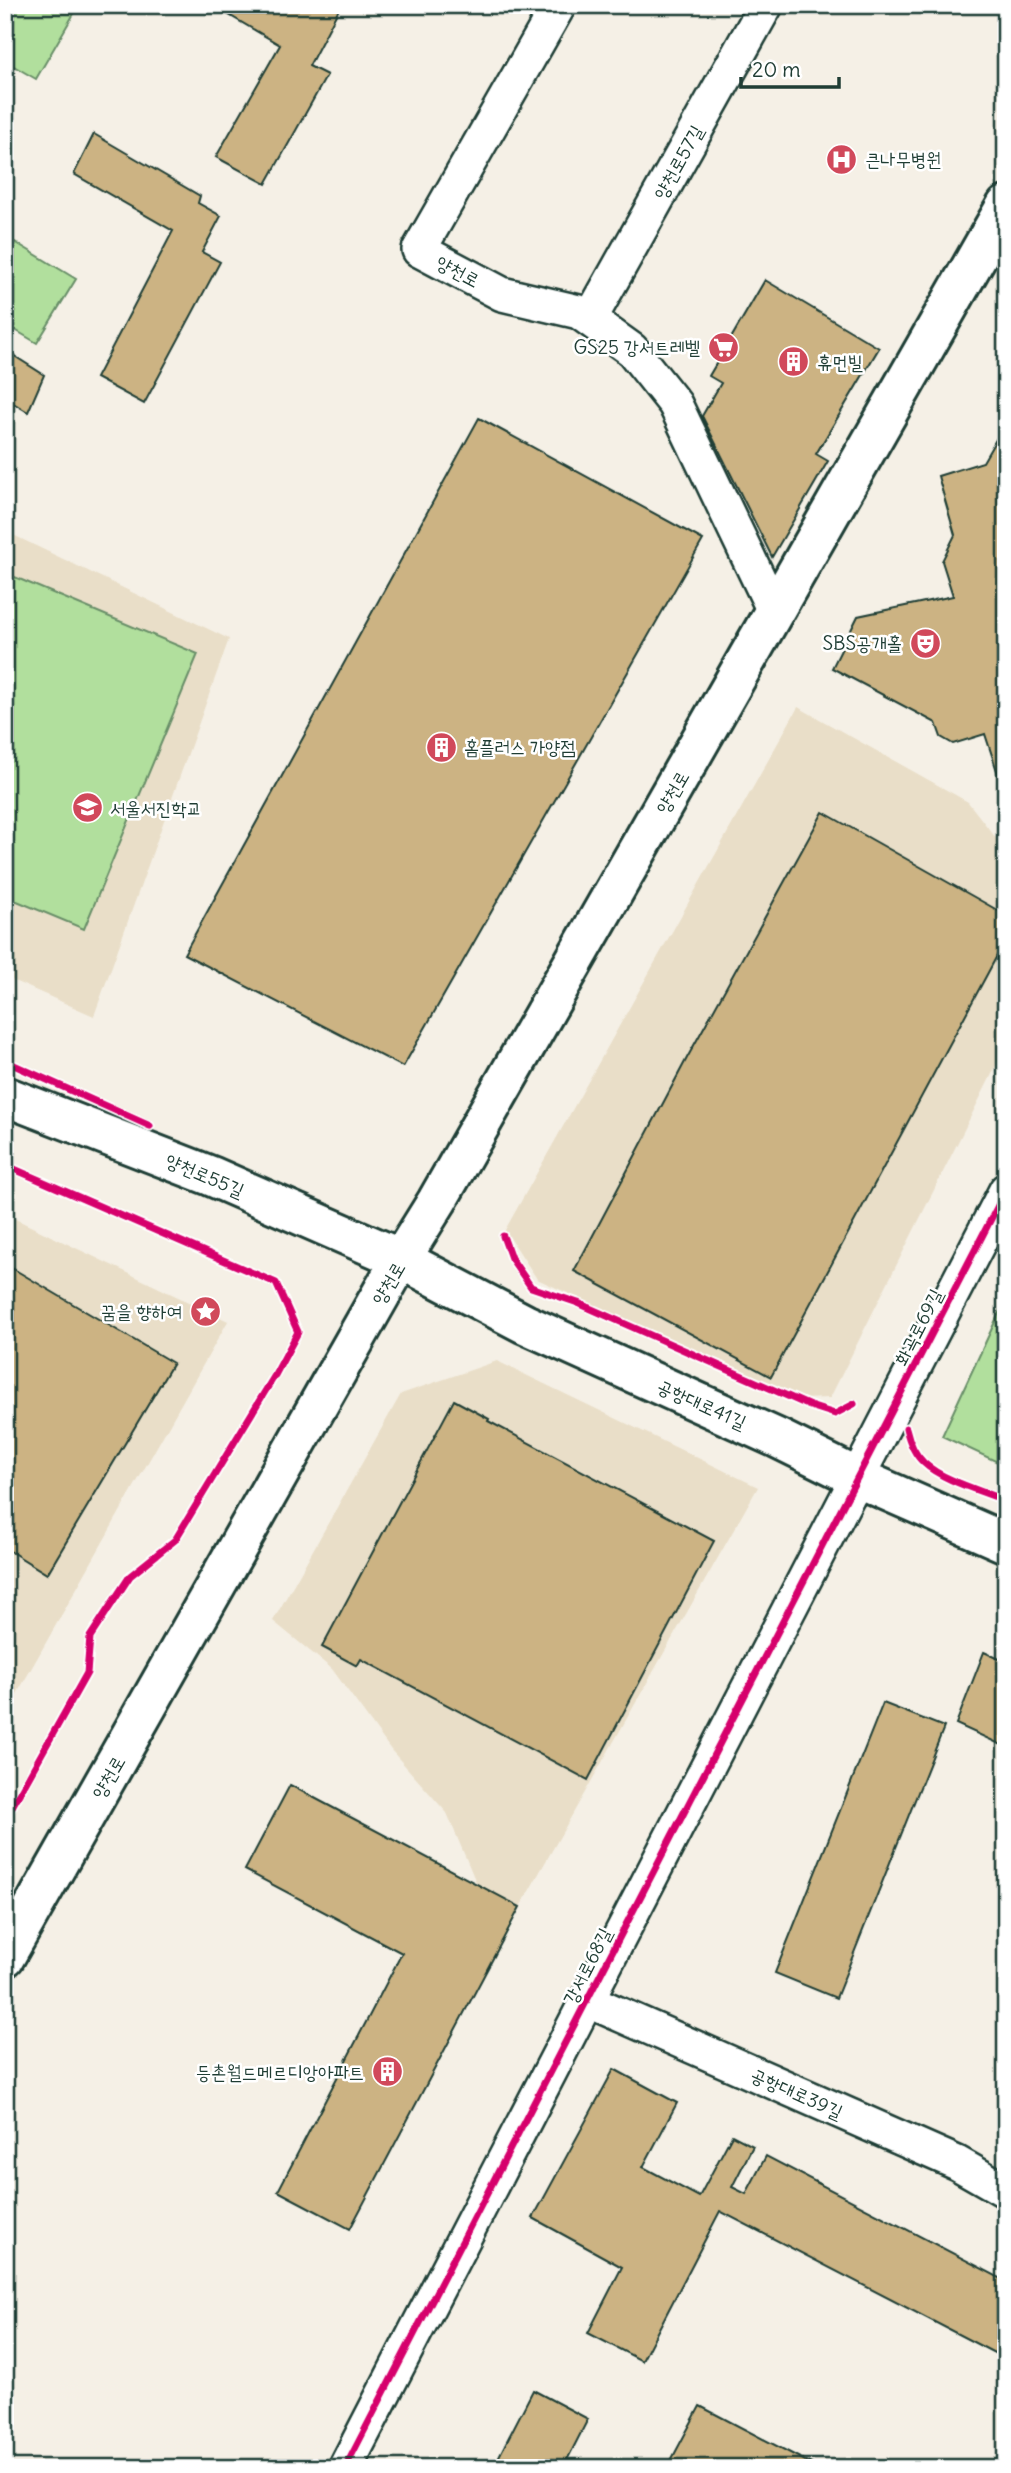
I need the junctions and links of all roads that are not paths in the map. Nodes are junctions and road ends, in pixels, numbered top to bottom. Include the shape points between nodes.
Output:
1 (559, 5) edge
2 (766, 5) edge
3 (1006, 206) edge
4 (590, 320) junction
5 (775, 613) junction
6 (5, 1096) edge
7 (1006, 1190) edge
8 (401, 1259) junction
9 (858, 1478) junction
10 (1006, 1543) edge
11 (5, 1956) edge
12 (587, 2000) junction
13 (1006, 2191) edge
14 (345, 2468) edge

1 - 4 street, 양천로 via 419,250 502,294 579,312
2 - 4 street, 양천로57길
3 - 5 main road, 양천로
4 - 5 street, 양천로 via 632,349 675,404
5 - 8 main road, 양천로
6 - 8 main road, 양천로55길 via 211,1176
7 - 9 street, 화곡로69길
8 - 9 main road, 공항대로41길 via 525,1324
8 - 11 main road, 양천로
9 - 10 main road, 공항대로41길
9 - 12 street, 강서로68길
12 - 13 street, 공항대로39길 via 957,2164
12 - 14 street, 강서로68길

